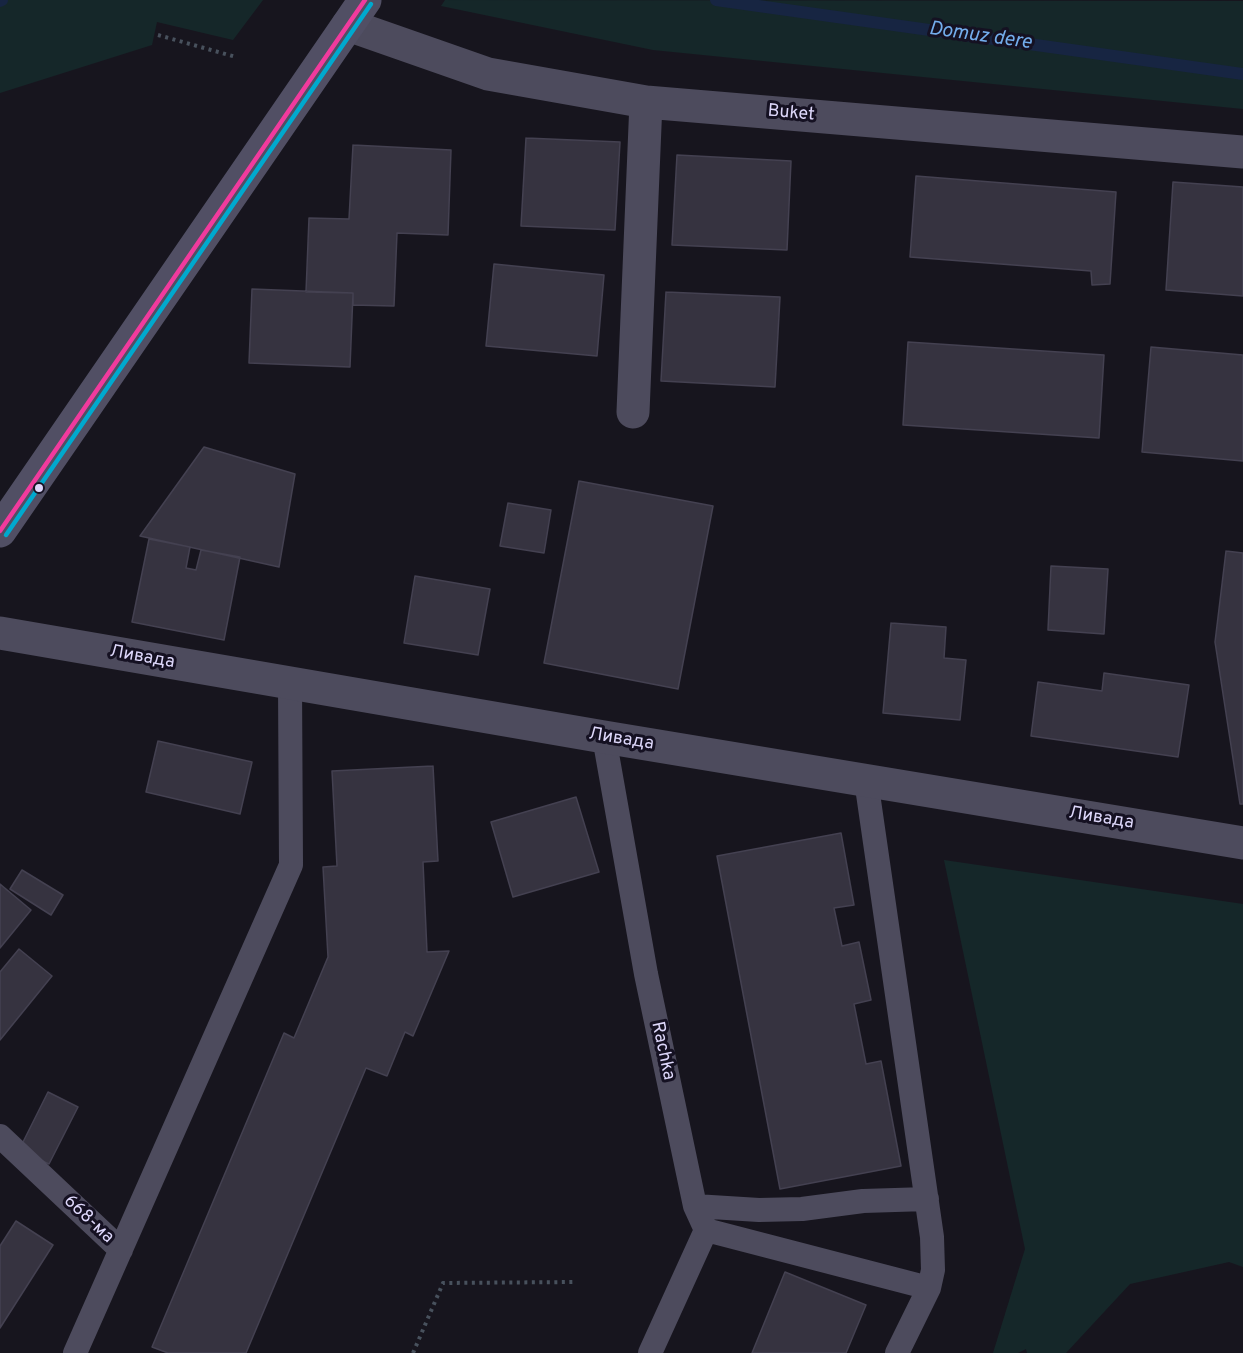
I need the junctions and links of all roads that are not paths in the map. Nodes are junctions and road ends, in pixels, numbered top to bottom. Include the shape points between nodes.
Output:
1 (359, 8) edge
2 (646, 102) junction
3 (1243, 152) edge
4 (633, 412) dead end
5 (0, 531) edge
6 (0, 633) edge
7 (290, 683) junction
8 (604, 737) junction
9 (866, 780) junction
10 (1243, 843) edge
11 (0, 1136) edge
12 (927, 1199) junction
13 (695, 1206) junction
14 (706, 1230) junction
15 (121, 1250) junction
16 (929, 1288) junction
17 (75, 1353) edge
18 (650, 1353) edge
19 (897, 1353) edge

1 - 2 street, Buket via 488,74
1 - 5 street
2 - 3 street, Buket
2 - 4 street
6 - 7 street, Ливада
7 - 8 street, Ливада
7 - 15 lane via 291,865
8 - 9 street, Ливада
8 - 13 lane, Rachka via 646,974
9 - 10 street, Ливада
9 - 12 lane
11 - 15 lane, 668-ма
12 - 13 lane via 863,1201 802,1209
12 - 16 lane via 933,1270
13 - 14 lane, Rachka
14 - 16 lane
14 - 18 lane
15 - 17 lane, 668-ма
16 - 19 lane

